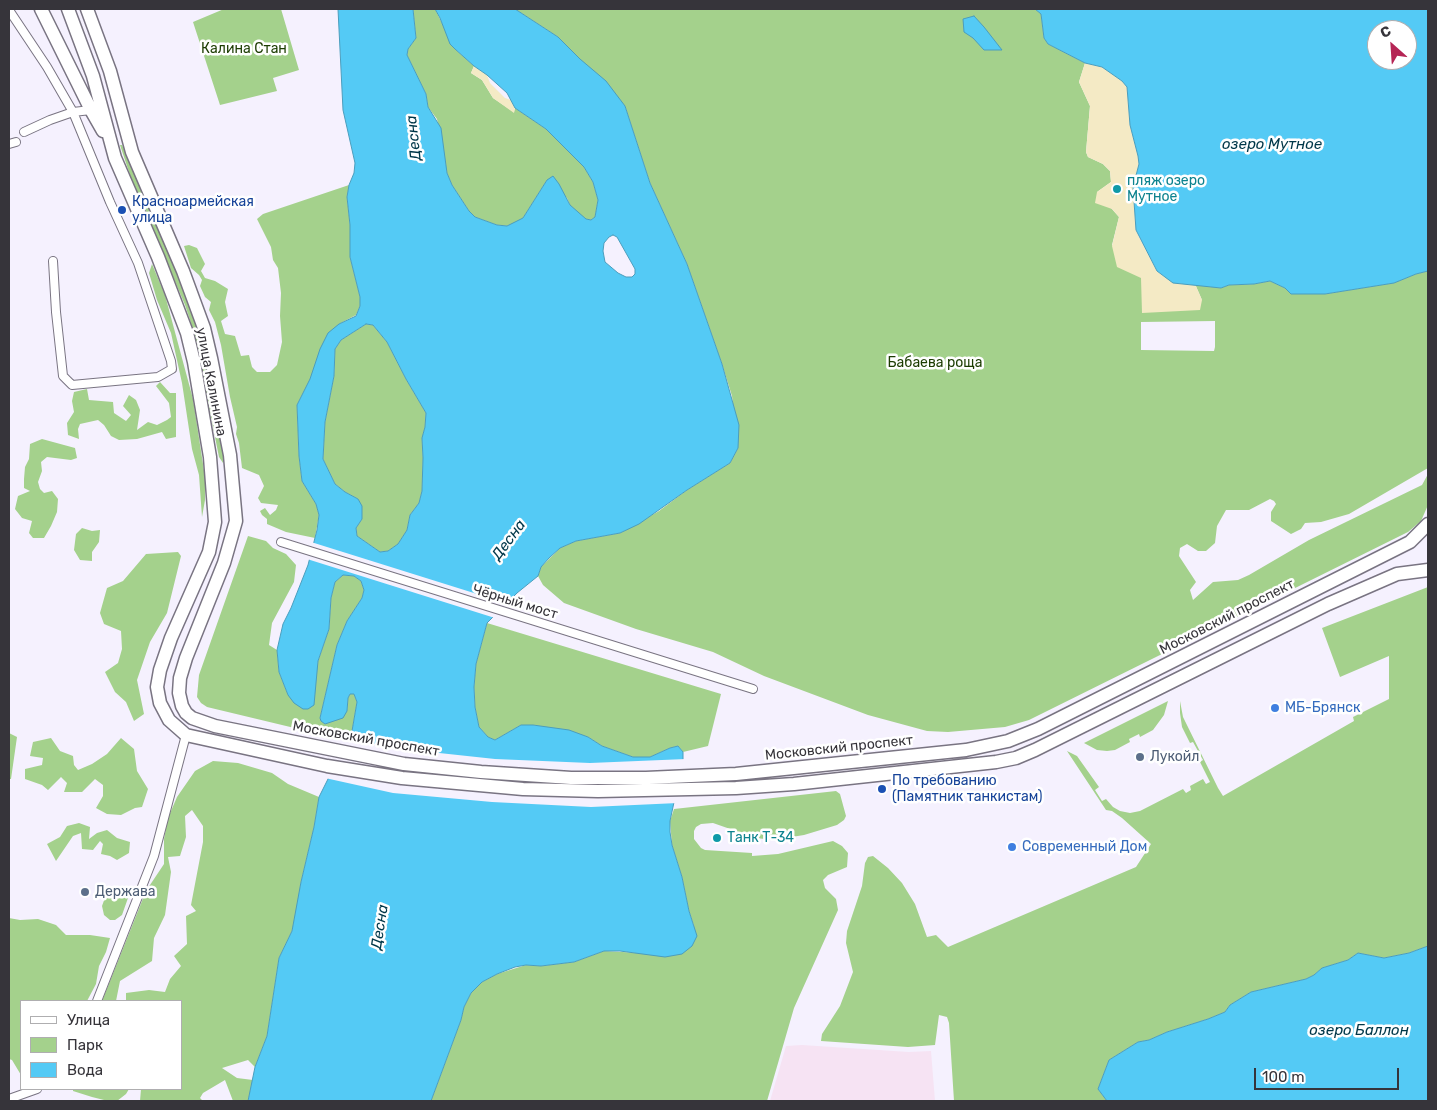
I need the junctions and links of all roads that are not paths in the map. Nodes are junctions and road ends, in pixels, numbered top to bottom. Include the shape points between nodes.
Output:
1 (41, 9) edge
2 (68, 9) edge
3 (87, 9) edge
4 (9, 10) edge
5 (91, 110) junction
6 (73, 112) junction
7 (24, 132) dead end
8 (110, 140) junction
9 (54, 260) dead end
10 (1428, 524) edge
11 (283, 543) dead end
12 (1428, 570) edge
13 (753, 689) dead end
14 (209, 724) joint
15 (186, 735) junction
16 (97, 1000) edge
17 (34, 1090) edge
18 (9, 1099) edge

1 - 5 main road
2 - 8 main road, улица Калинина via 93,76
3 - 14 main road, улица Калинина via 108,64 135,160 204,328 230,455 236,522 219,577 180,678 182,706 192,718
4 - 6 street
5 - 6 street
5 - 8 main road
6 - 7 street
6 - 9 street via 138,263 172,369 158,376 72,385 63,376
8 - 15 main road, улица Калинина via 187,333 210,457 216,522 209,552 171,638 157,687 160,703 169,720
10 - 14 main road, Московский проспект via 1410,542 1022,736 966,750 736,774 598,778 404,764
11 - 13 street, Чёрный мост
12 - 15 main road, улица Калинина via 1397,574 1328,604 1016,758 996,762 736,788 522,789 432,782 327,766
15 - 16 street via 154,856
17 - 18 street

